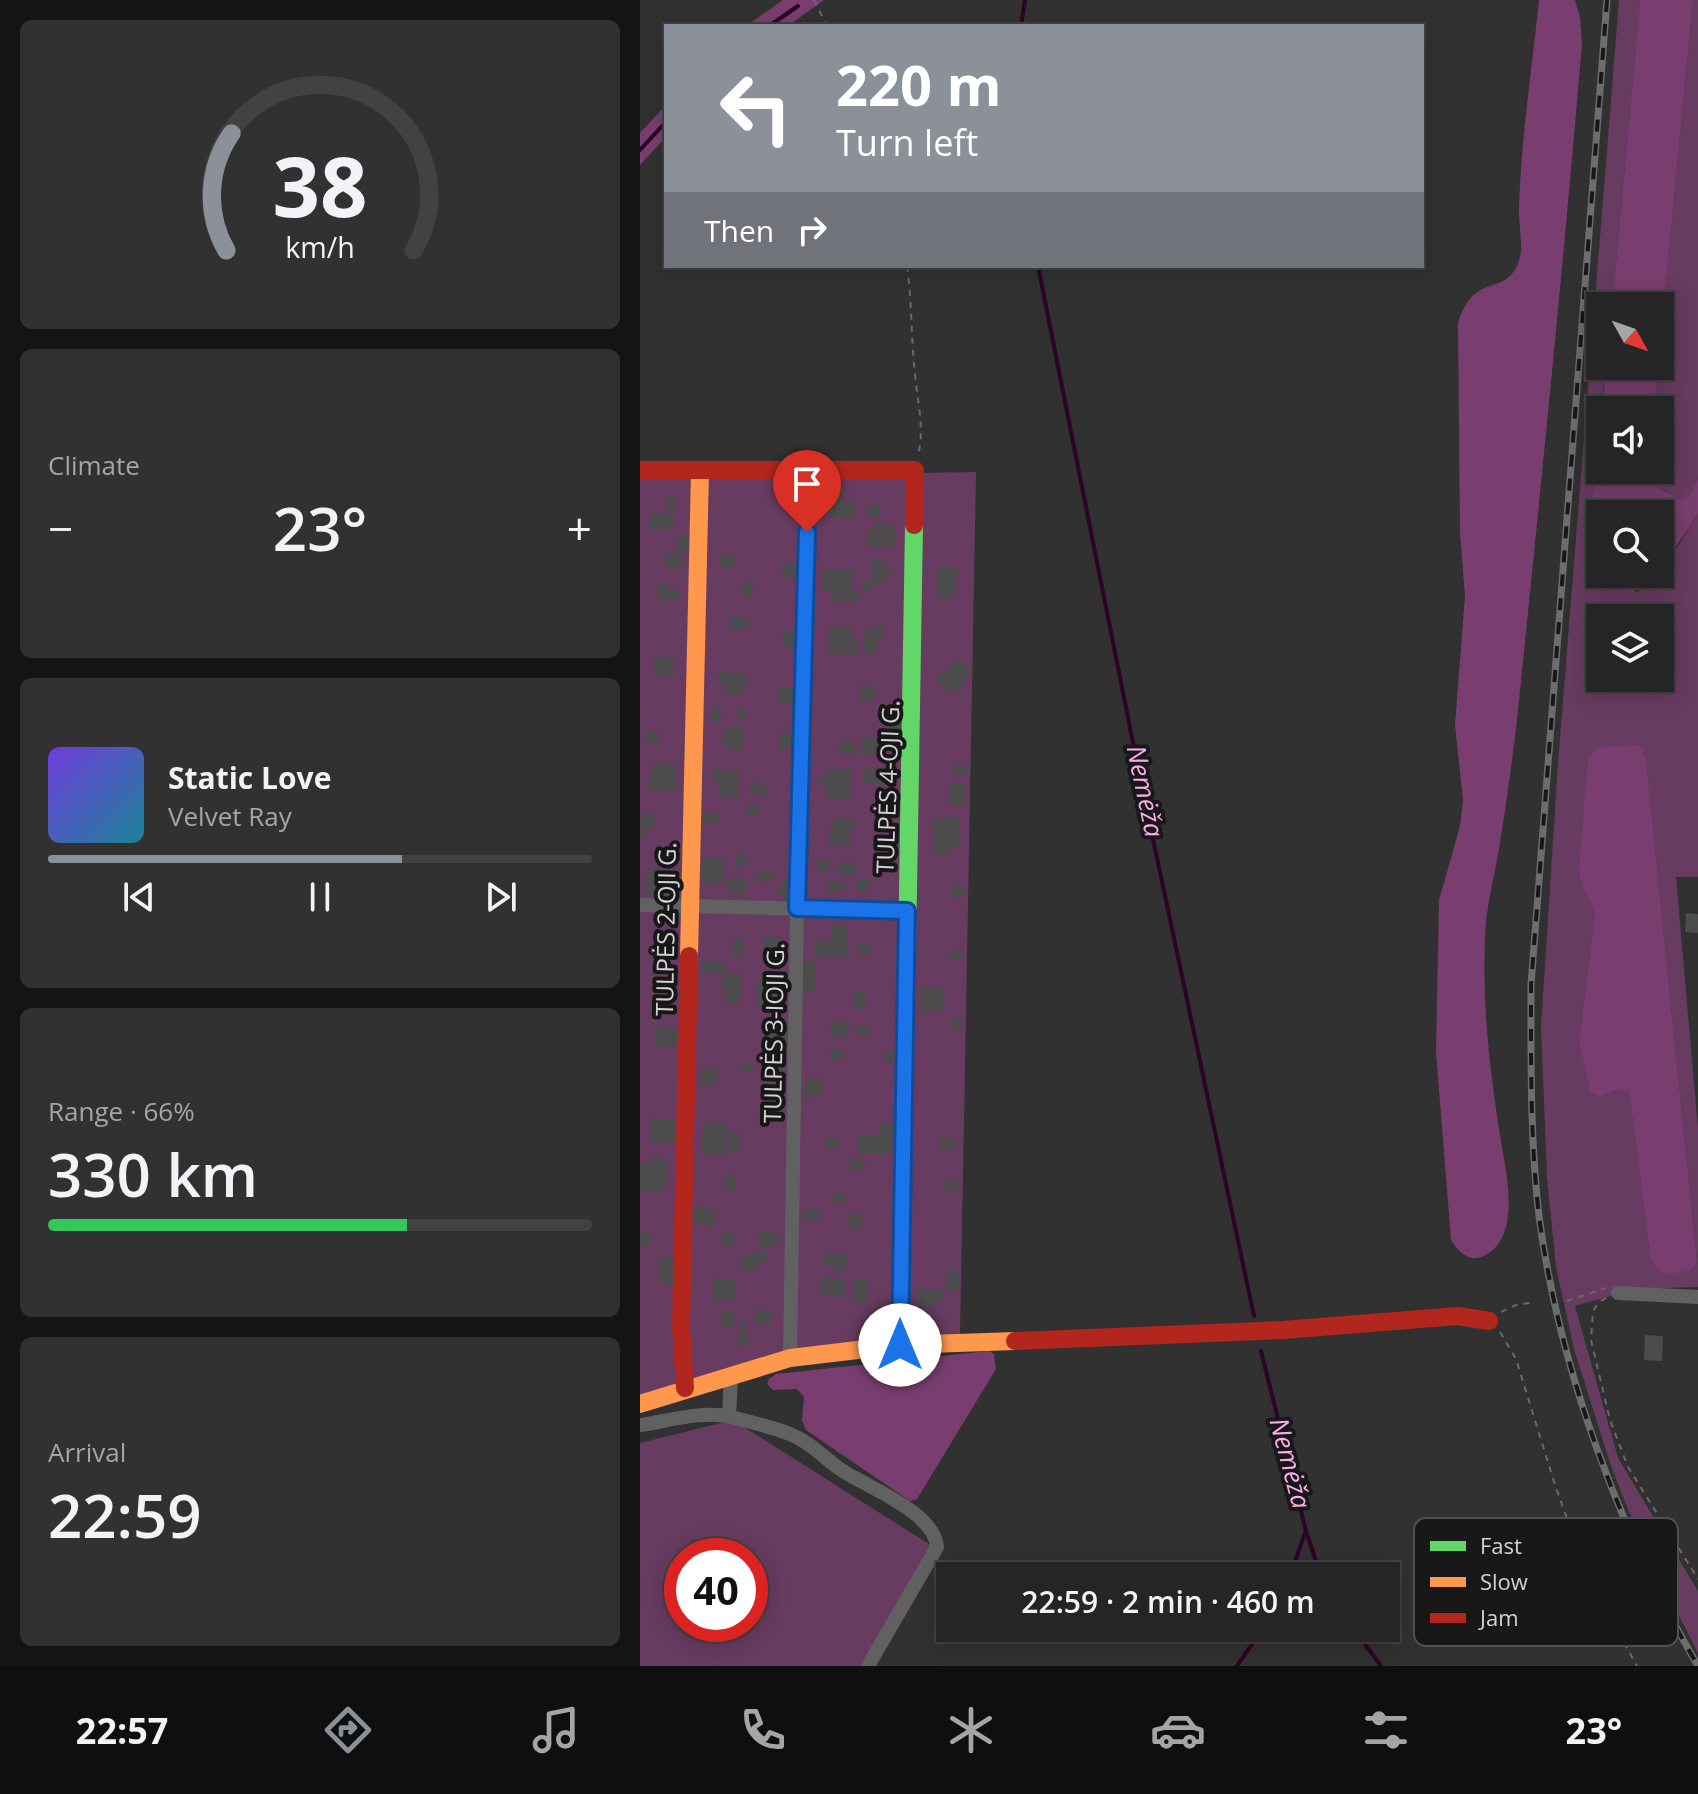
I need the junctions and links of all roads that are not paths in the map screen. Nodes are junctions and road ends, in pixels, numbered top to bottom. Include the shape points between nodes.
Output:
1 (809, 469) junction
2 (640, 470) edge
3 (700, 471) junction
4 (640, 905) edge
5 (689, 906) junction
6 (797, 908) junction
7 (907, 911) junction
8 (1618, 1293) road end
9 (1698, 1297) edge
10 (1489, 1321) road end
11 (900, 1345) junction
12 (790, 1358) junction
13 (731, 1376) junction
14 (685, 1388) junction
15 (640, 1404) edge
16 (729, 1416) junction
17 (640, 1425) edge
18 (868, 1666) edge

1 - 3 street
1 - 6 street, TULPĖS 3-IOJI G.
1 - 7 street, TULPĖS 4-OJI G. via 915,470
2 - 3 street
3 - 5 street, TULPĖS 2-OJI G.
4 - 5 street
5 - 6 street
5 - 14 street, TULPĖS 2-OJI G. via 681,1325
6 - 7 street
6 - 12 street, TULPĖS 3-IOJI G.
7 - 11 street, TULPĖS 4-OJI G.
8 - 9 street
10 - 11 street via 1458,1316 1283,1330
11 - 12 street
12 - 13 street
13 - 14 street
13 - 16 street
14 - 15 street
16 - 17 street
16 - 18 street via 790,1434 811,1446 908,1509 937,1538 937,1547

